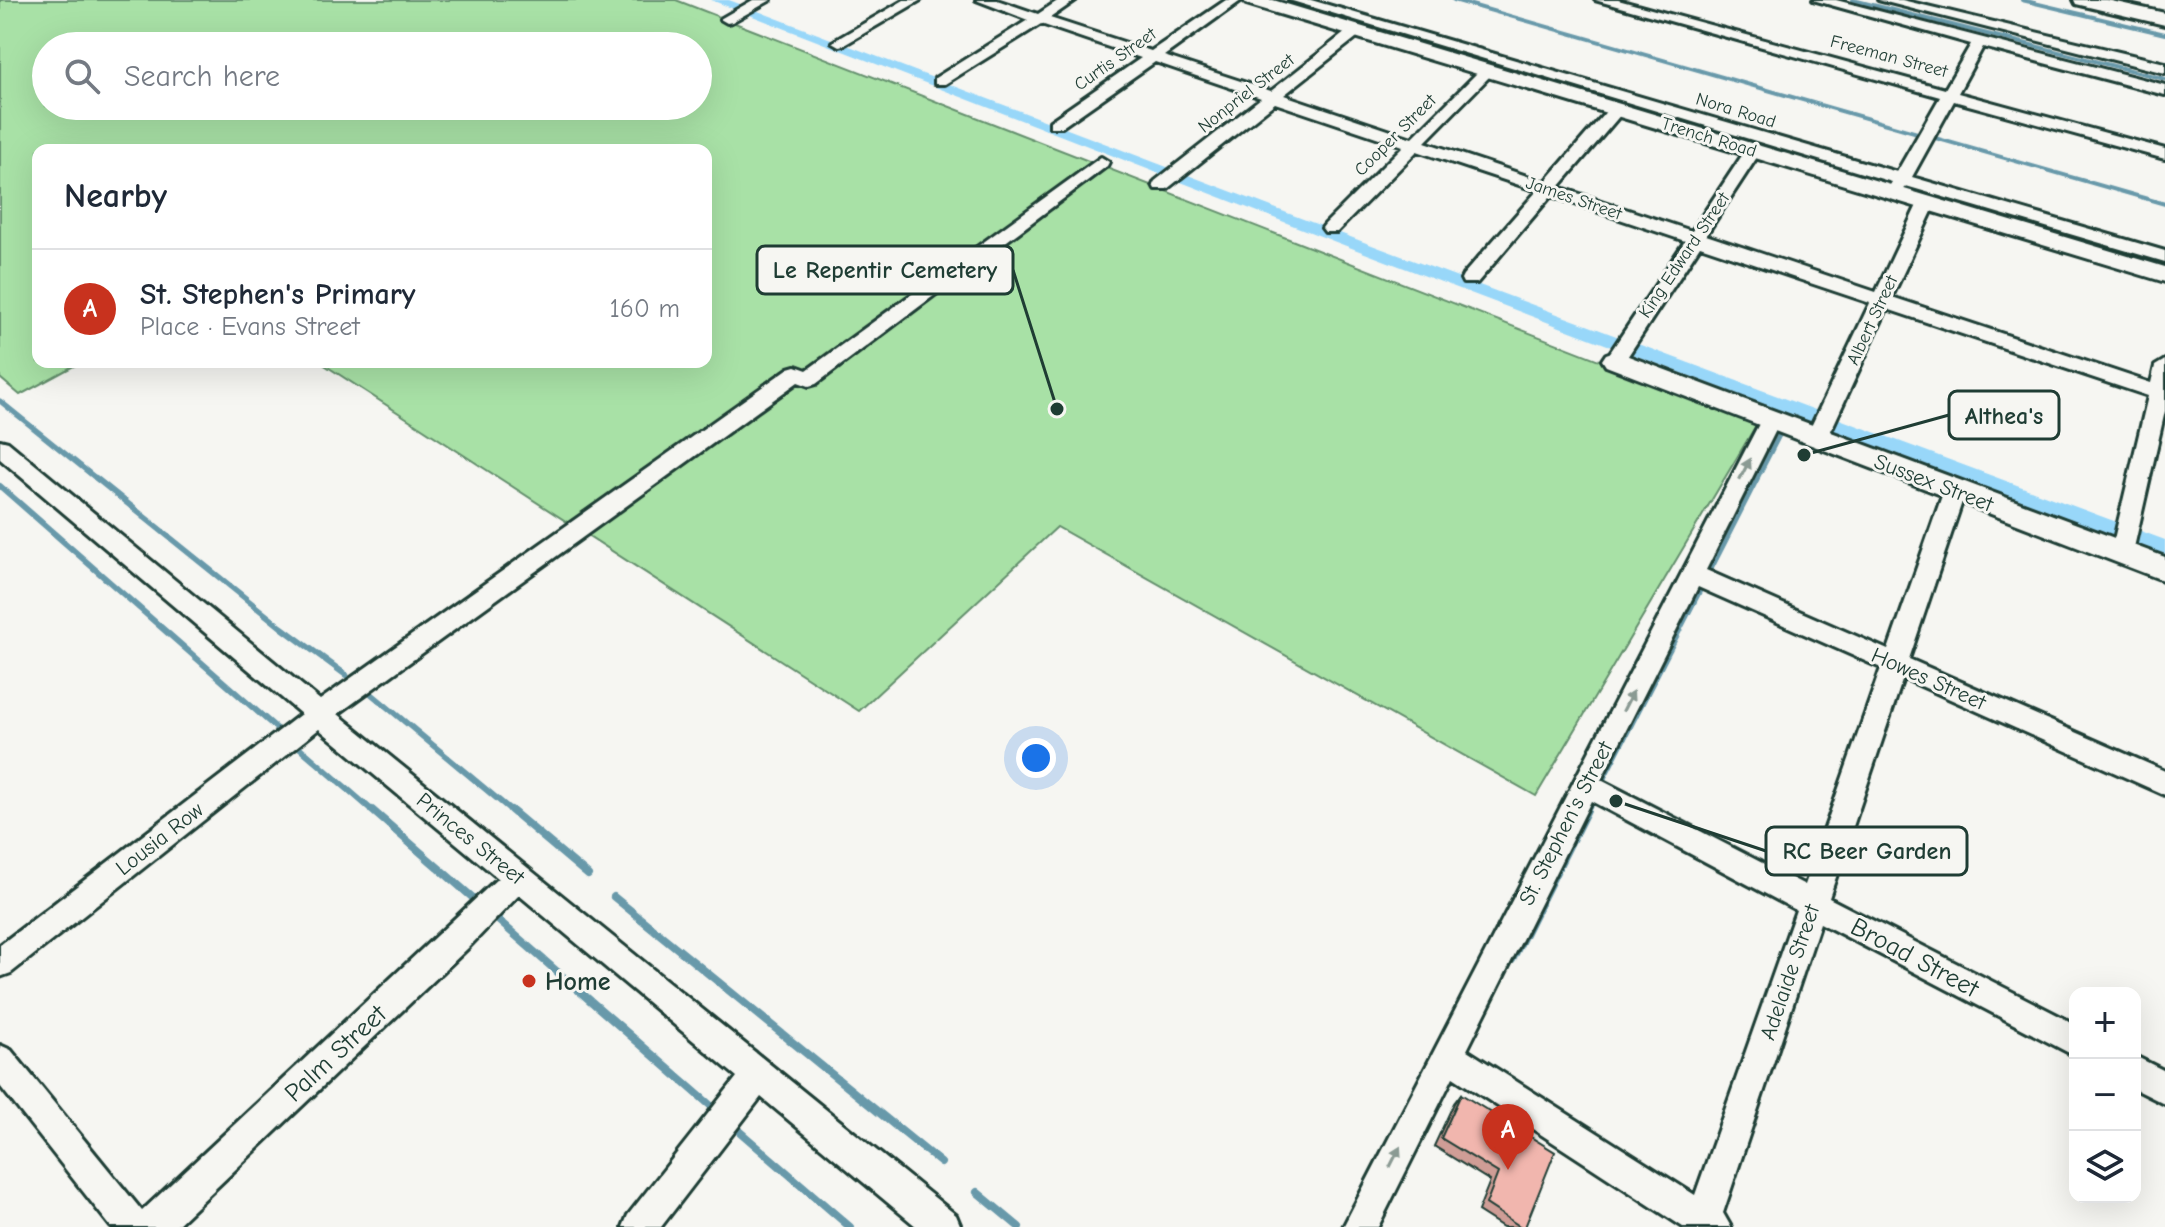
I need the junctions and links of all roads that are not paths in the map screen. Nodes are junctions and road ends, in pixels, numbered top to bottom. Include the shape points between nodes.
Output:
1 (764, 0) edge
2 (914, 0) edge
3 (983, 0) edge
4 (1069, 0) edge
5 (1235, 0) edge
6 (1253, 0) edge
7 (1602, 0) edge
8 (1820, 0) edge
9 (1885, 0) edge
10 (2083, 0) edge
11 (1307, 5) edge
12 (735, 14) dead end
13 (1039, 19) junction
14 (2165, 19) edge
15 (1356, 31) junction
16 (839, 42) dead end
17 (1979, 42) junction
18 (1153, 57) junction
19 (2165, 68) edge
20 (1487, 71) junction
21 (940, 81) dead end
22 (2165, 90) edge
23 (1948, 92) junction
24 (1272, 97) junction
25 (1616, 110) junction
26 (1056, 124) dead end
27 (1414, 144) junction
28 (1753, 151) junction
29 (2165, 154) edge
30 (1101, 162) dead end
31 (1161, 185) dead end
32 (1898, 186) junction
33 (1548, 189) junction
34 (1927, 203) junction
35 (1331, 228) dead end
36 (1695, 239) junction
37 (2165, 257) edge
38 (2165, 275) edge
39 (1470, 279) dead end
40 (1881, 301) junction
41 (1622, 349) joint
42 (2165, 366) edge
43 (2163, 394) edge
44 (1771, 420) junction
45 (1822, 426) junction
46 (0, 447) edge
47 (1955, 490) junction
48 (2125, 539) junction
49 (2165, 569) edge
50 (1692, 574) junction
51 (1895, 664) junction
52 (312, 719) junction
53 (2165, 783) edge
54 (1585, 785) junction
55 (510, 885) junction
56 (1813, 904) junction
57 (0, 963) edge
58 (2069, 1038) edge
59 (1447, 1055) junction
60 (0, 1061) edge
61 (2141, 1075) edge
62 (751, 1086) junction
63 (2165, 1088) edge
64 (1707, 1225) edge
65 (133, 1227) edge
66 (150, 1227) edge
67 (640, 1227) edge
68 (944, 1227) edge
69 (1360, 1227) edge

1 - 12 street
2 - 16 street
3 - 13 street, James Street
4 - 13 street
5 - 18 street, Curtis Street
6 - 11 street, Trench Road
7 - 23 street, Freeman Street
8 - 17 street
9 - 19 street
10 - 14 street
11 - 15 street, Trench Road
11 - 32 street, Nora Road
13 - 18 street, James Street
13 - 21 street
15 - 20 street, Trench Road
15 - 24 street, Nonpriel Street
17 - 22 street
17 - 23 street
18 - 24 street, James Street
18 - 26 street, Curtis Street
20 - 25 street, Trench Road
20 - 27 street, Cooper Street
23 - 29 street, Freeman Street
23 - 32 street
24 - 27 street, James Street
24 - 31 street, Nonpriel Street
25 - 28 street, Trench Road
25 - 33 street
27 - 33 street, James Street
27 - 35 street, Cooper Street
28 - 32 street, Trench Road
28 - 36 street, King Edward Street
30 - 52 street, Lousia Row via 809,379 796,373
32 - 34 street, Trench Road
32 - 37 street, Nora Road
33 - 36 street, James Street
33 - 39 street
34 - 38 street, Trench Road
34 - 40 street, Albert Street
36 - 40 street, James Street
36 - 41 street, King Edward Street
40 - 43 street, James Street
40 - 45 street, Albert Street
41 - 44 street, Sussex Street
42 - 43 street
43 - 48 street
44 - 45 street, Sussex Street
50 -> 44 street, St. Stephen's Street
45 - 47 street, Sussex Street
46 - 52 street, Princes Street
47 - 48 street, Sussex Street
47 - 51 street, Adelaide Street
48 - 49 street, Sussex Street
50 - 51 street, Howes Street
54 -> 50 street, St. Stephen's Street
51 - 53 street, Howes Street
51 - 56 street, Adelaide Street
52 - 55 street, Princes Street
52 - 57 street, Lousia Row
54 - 56 street, Broad Street
54 - 59 street, St. Stephen's Street
55 - 62 street, Princes Street
55 - 66 street, Palm Street
56 - 58 street, Broad Street
56 - 64 street, Adelaide Street
59 - 64 street
69 -> 59 street, St. Stephen's Street
60 - 65 street
61 - 63 street
62 - 67 street
62 - 68 street, Princes Street

